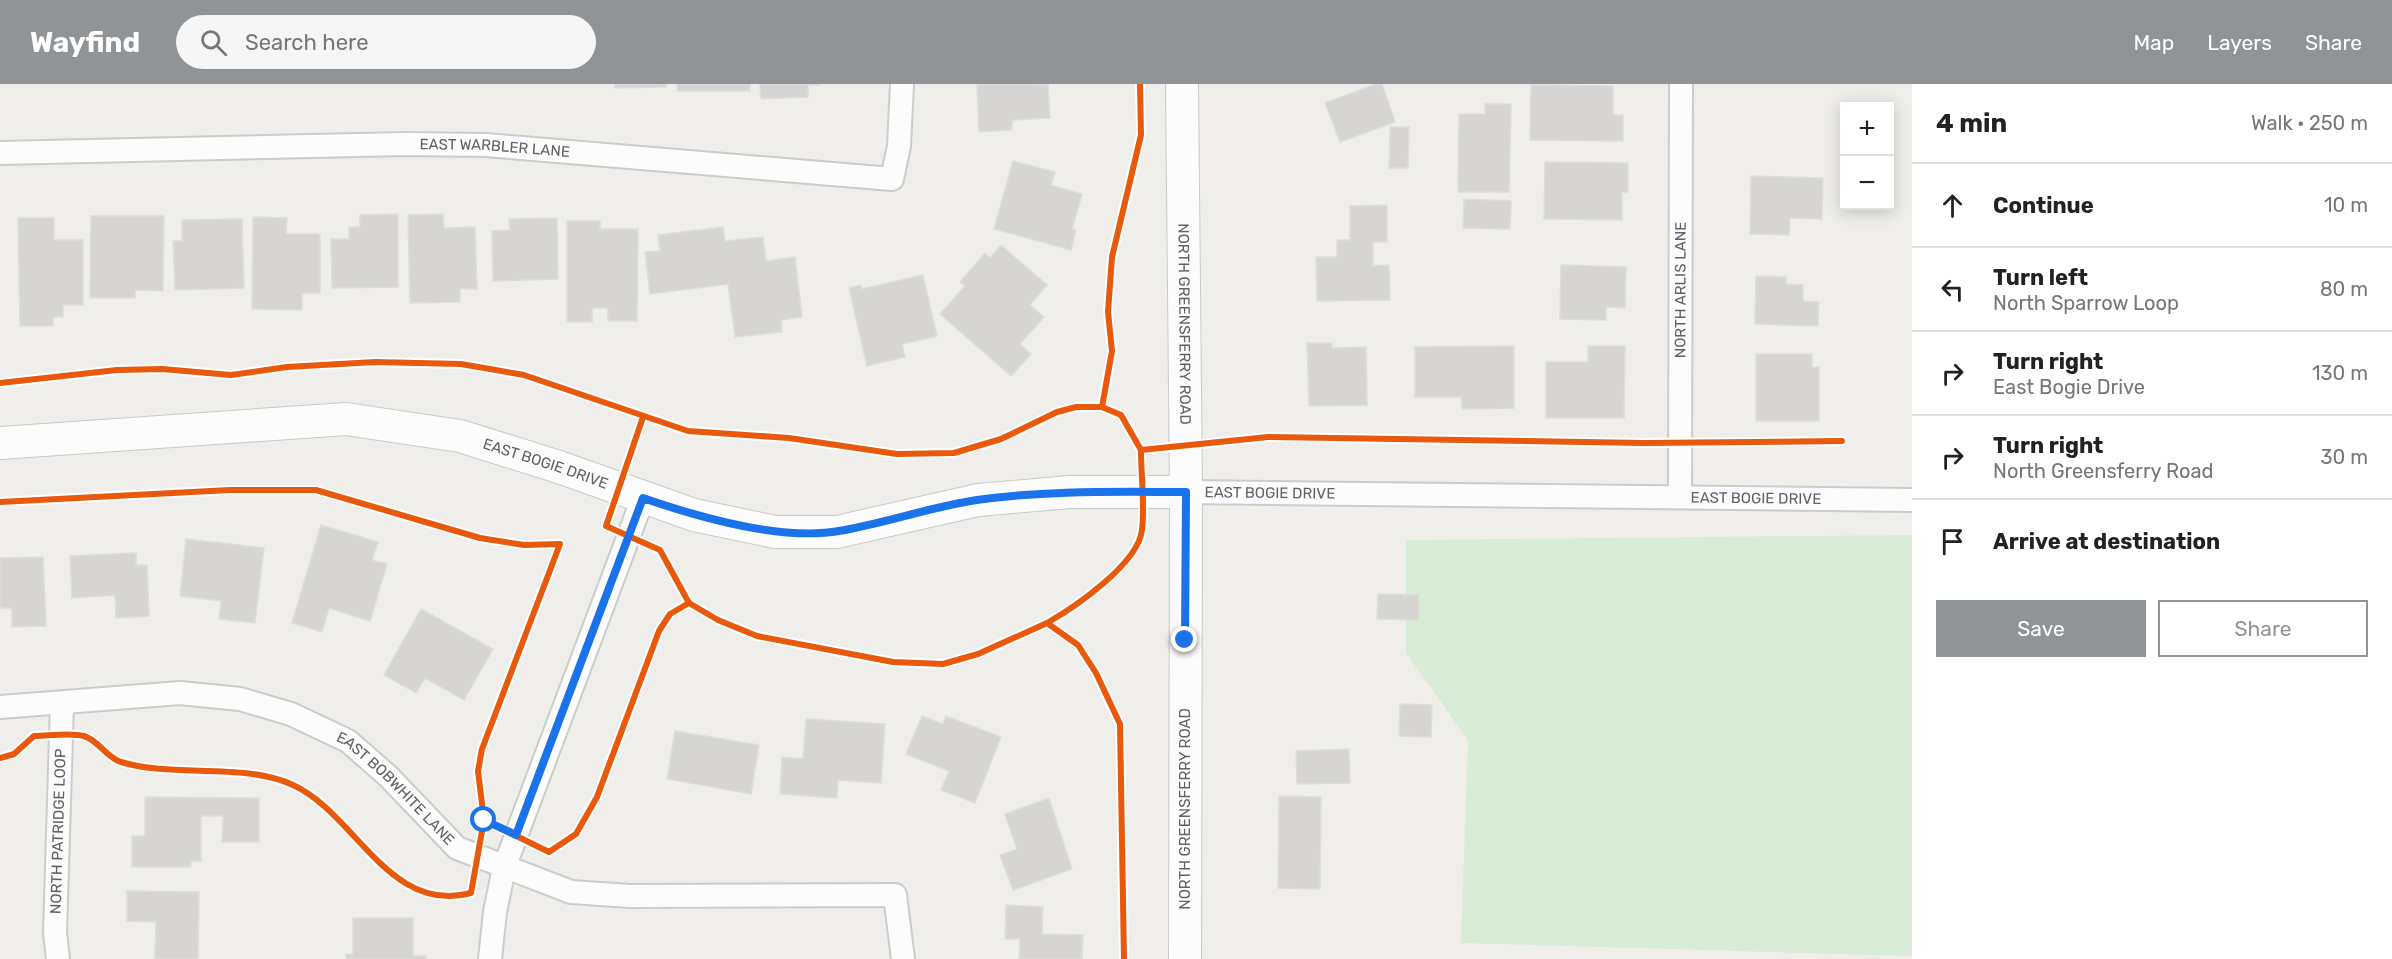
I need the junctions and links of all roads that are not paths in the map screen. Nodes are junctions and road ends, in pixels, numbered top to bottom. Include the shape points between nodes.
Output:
1 (902, 84) edge
2 (1182, 84) edge
3 (1681, 84) edge
4 (0, 153) edge
5 (0, 443) edge
6 (1186, 492) junction
7 (1680, 496) junction
8 (643, 498) junction
9 (1912, 500) edge
10 (62, 703) junction
11 (0, 707) edge
12 (504, 868) junction
13 (58, 959) edge
14 (490, 959) edge
15 (903, 959) edge
16 (1185, 959) edge

1 - 4 street, EAST WARBLER LANE via 899,146 892,179 486,145
2 - 6 street, NORTH GREENSFERRY ROAD
3 - 7 street, NORTH ARLIS LANE
5 - 8 street, EAST BOGIE DRIVE via 346,419 460,436
6 - 7 street, EAST BOGIE DRIVE
6 - 8 street, EAST BOGIE DRIVE via 1070,492 978,500 837,532 775,532 694,515
6 - 16 street, NORTH GREENSFERRY ROAD
7 - 9 street, EAST BOGIE DRIVE
8 - 12 street
10 - 11 street, EAST BOBWHITE LANE
10 - 12 street, EAST BOBWHITE LANE via 180,693 240,699 291,714 348,741 388,776 457,848
10 - 13 street, NORTH PATRIDGE LOOP via 55,933
12 - 14 street
12 - 15 street, EAST BOBWHITE LANE via 571,892 630,896 896,895

